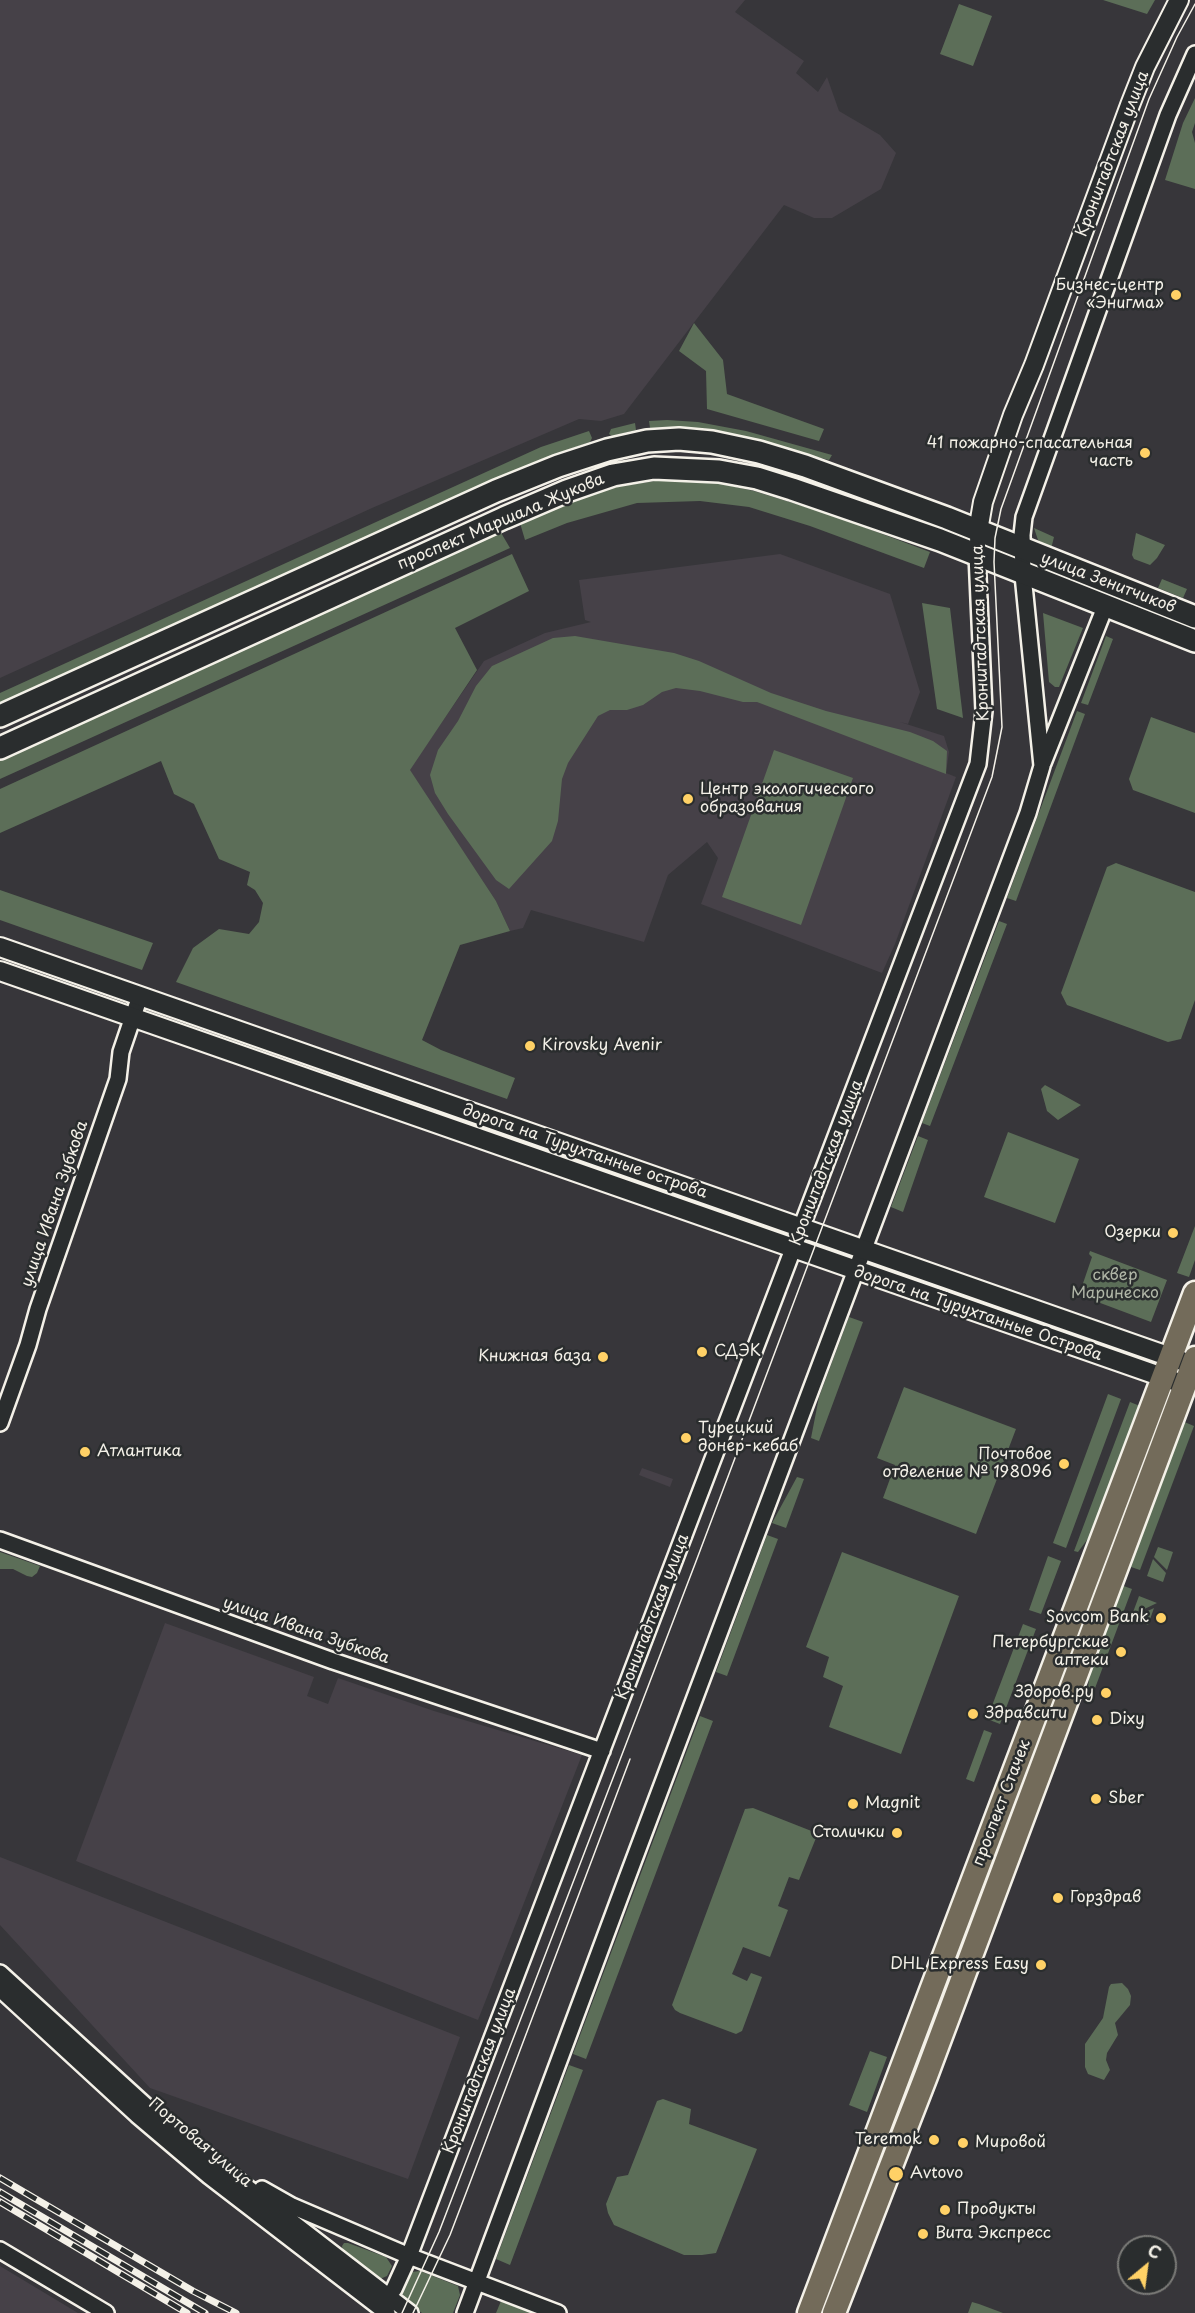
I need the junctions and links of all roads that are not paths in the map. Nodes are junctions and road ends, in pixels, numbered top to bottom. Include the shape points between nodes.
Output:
1 (1179, 0) edge
2 (1195, 54) edge
3 (978, 531) junction
4 (1022, 549) junction
5 (977, 555) junction
6 (1023, 575) junction
7 (1105, 607) junction
8 (1195, 617) edge
9 (1195, 640) edge
10 (0, 716) edge
11 (0, 748) edge
12 (1042, 766) junction
13 (0, 947) edge
14 (0, 971) edge
15 (140, 996) junction
16 (132, 1017) junction
17 (802, 1228) junction
18 (794, 1249) junction
19 (865, 1250) junction
20 (857, 1271) junction
21 (1195, 1293) edge
22 (1170, 1356) junction
23 (1193, 1372) edge
24 (1161, 1378) junction
25 (0, 1423) edge
26 (0, 1540) edge
27 (602, 1751) junction
28 (0, 1973) edge
29 (0, 1989) edge
30 (218, 2165) junction
31 (0, 2250) edge
32 (409, 2256) junction
33 (478, 2283) junction
34 (385, 2305) edge
35 (106, 2313) edge
36 (410, 2313) edge
37 (465, 2313) edge
38 (558, 2313) edge
39 (809, 2313) edge
40 (834, 2313) edge

1 - 3 street, Кронштадтская улица via 1130,105 1013,415 983,502
2 - 4 street via 1168,115 1035,484 1024,517
3 - 4 main road, проспект Маршала Жукова
3 - 5 street, Кронштадтская улица
3 - 10 main road, проспект Маршала Жукова via 854,483 759,452 679,439 629,444 496,491
4 - 6 street
4 - 8 main road, улица Зенитчиков
5 - 6 main road, проспект Маршала Жукова
5 - 11 main road, проспект Маршала Жукова via 757,478 685,468 613,475 504,518
5 - 17 street, Кронштадтская улица via 984,711 978,764
6 - 7 main road, улица Зенитчиков
6 - 12 street
7 - 9 main road, улица Зенитчиков
7 - 12 street
12 - 19 street
13 - 15 street, дорога на Турухтанные острова
14 - 16 street, дорога на Турухтанные острова
15 - 16 street, улица Ивана Зубкова
15 - 17 street, дорога на Турухтанные острова
16 - 18 street, дорога на Турухтанные острова
16 - 25 street, улица Ивана Зубкова via 121,1052 118,1079
17 - 18 street, Кронштадтская улица
17 - 19 street, дорога на Турухтанные острова
18 - 20 street, дорога на Турухтанные Острова
18 - 27 street, Кронштадтская улица
19 - 20 street
19 - 22 street, дорога на Турухтанные острова
20 - 24 street, дорога на Турухтанные Острова
20 - 33 street
21 - 22 main road, проспект Стачек
22 - 23 street, дорога на Турухтанные острова
22 - 24 main road, проспект Стачек
23 - 24 street, дорога на Турухтанные Острова
23 - 40 main road, проспект Стачек
24 - 39 main road, проспект Стачек
26 - 27 street, улица Ивана Зубкова via 333,1661
27 - 32 street, Кронштадтская улица
28 - 30 street, Портовая улица via 146,2106
29 - 34 street, Портовая улица via 209,2176
30 - 32 street, Портовая улица via 292,2206
30 - 34 street, Портовая улица
31 - 35 street
32 - 33 street, Портовая улица
32 - 34 street, Кронштадтская улица
33 - 37 street
33 - 38 street, Портовая улица
34 - 36 street, Портовая улица

